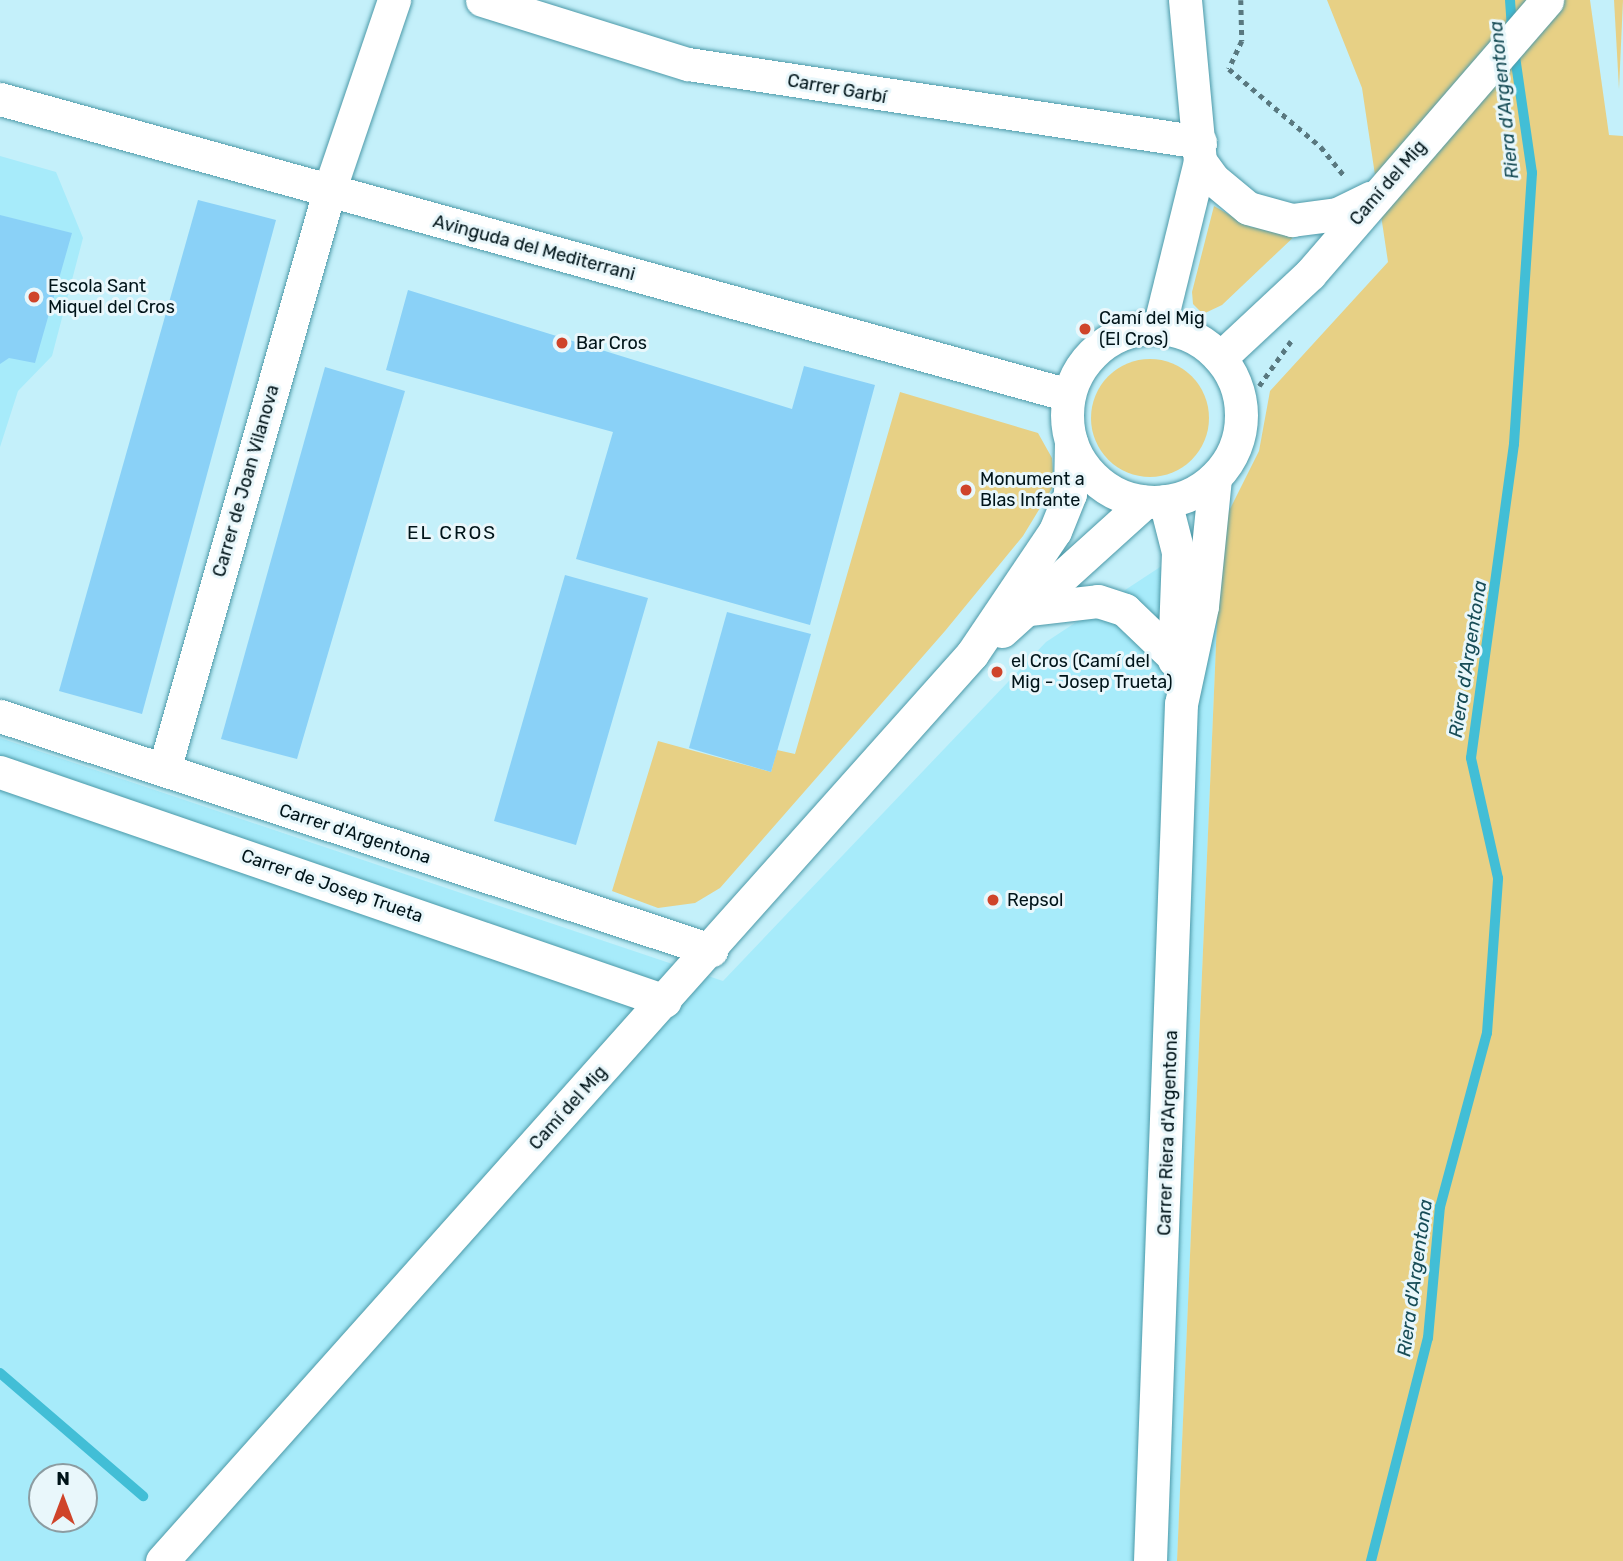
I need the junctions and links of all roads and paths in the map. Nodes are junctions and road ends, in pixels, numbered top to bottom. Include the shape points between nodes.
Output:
1 (394, 0) edge
2 (482, 0) edge
3 (1185, 0) edge
4 (1241, 0) edge
5 (1546, 0) edge
6 (0, 99) edge
7 (1200, 152) junction
8 (1345, 176) dead end
9 (329, 191) junction
10 (1381, 191) junction
11 (1159, 328) junction
12 (1220, 358) junction
13 (1069, 396) junction
14 (1071, 442) junction
15 (1215, 478) junction
16 (1155, 502) junction
17 (1029, 609) junction
18 (972, 654) junction
19 (1174, 657) junction
20 (1181, 704) junction
21 (0, 716) edge
22 (164, 770) junction
23 (0, 772) edge
24 (711, 950) junction
25 (665, 1000) junction
26 (173, 1558) edge
27 (1150, 1561) edge

1 - 9 street, Carrer de Joan Vilanova
2 - 7 street, Carrer Garbí via 688,64
3 - 7 street
4 - 8 path via 1242,41 1230,69 1321,147
5 - 10 street, Camí del Mig
6 - 9 street, Avinguda del Mediterrani
7 - 10 street via 1229,196 1292,220 1337,214
7 - 11 street
9 - 13 street, Avinguda del Mediterrani
9 - 22 street, Carrer de Joan Vilanova
10 - 12 street, Camí del Mig via 1310,274
11 - 12 street via 1193,337
11 - 13 street via 1115,337 1097,349
12 - 15 street via 1234,380 1240,419 1231,457
13 - 14 street
14 - 16 street via 1087,471 1113,492
14 - 18 street, Camí del Mig via 1070,494 1055,531
15 - 16 street
15 - 20 street, Carrer Riera d'Argentona via 1202,606
16 - 17 street, Camí del Mig
16 - 19 street, Carrer Riera d'Argentona via 1178,552
17 - 18 street, Camí del Mig
17 - 19 street via 1098,601 1125,610
18 - 24 street, Camí del Mig
19 - 20 street, Carrer Riera d'Argentona
20 - 27 street, Carrer Riera d'Argentona
21 - 22 street, Carrer d'Argentona
22 - 24 street, Carrer d'Argentona
23 - 25 street, Carrer de Josep Trueta
24 - 25 street, Camí del Mig
25 - 26 street, Camí del Mig

